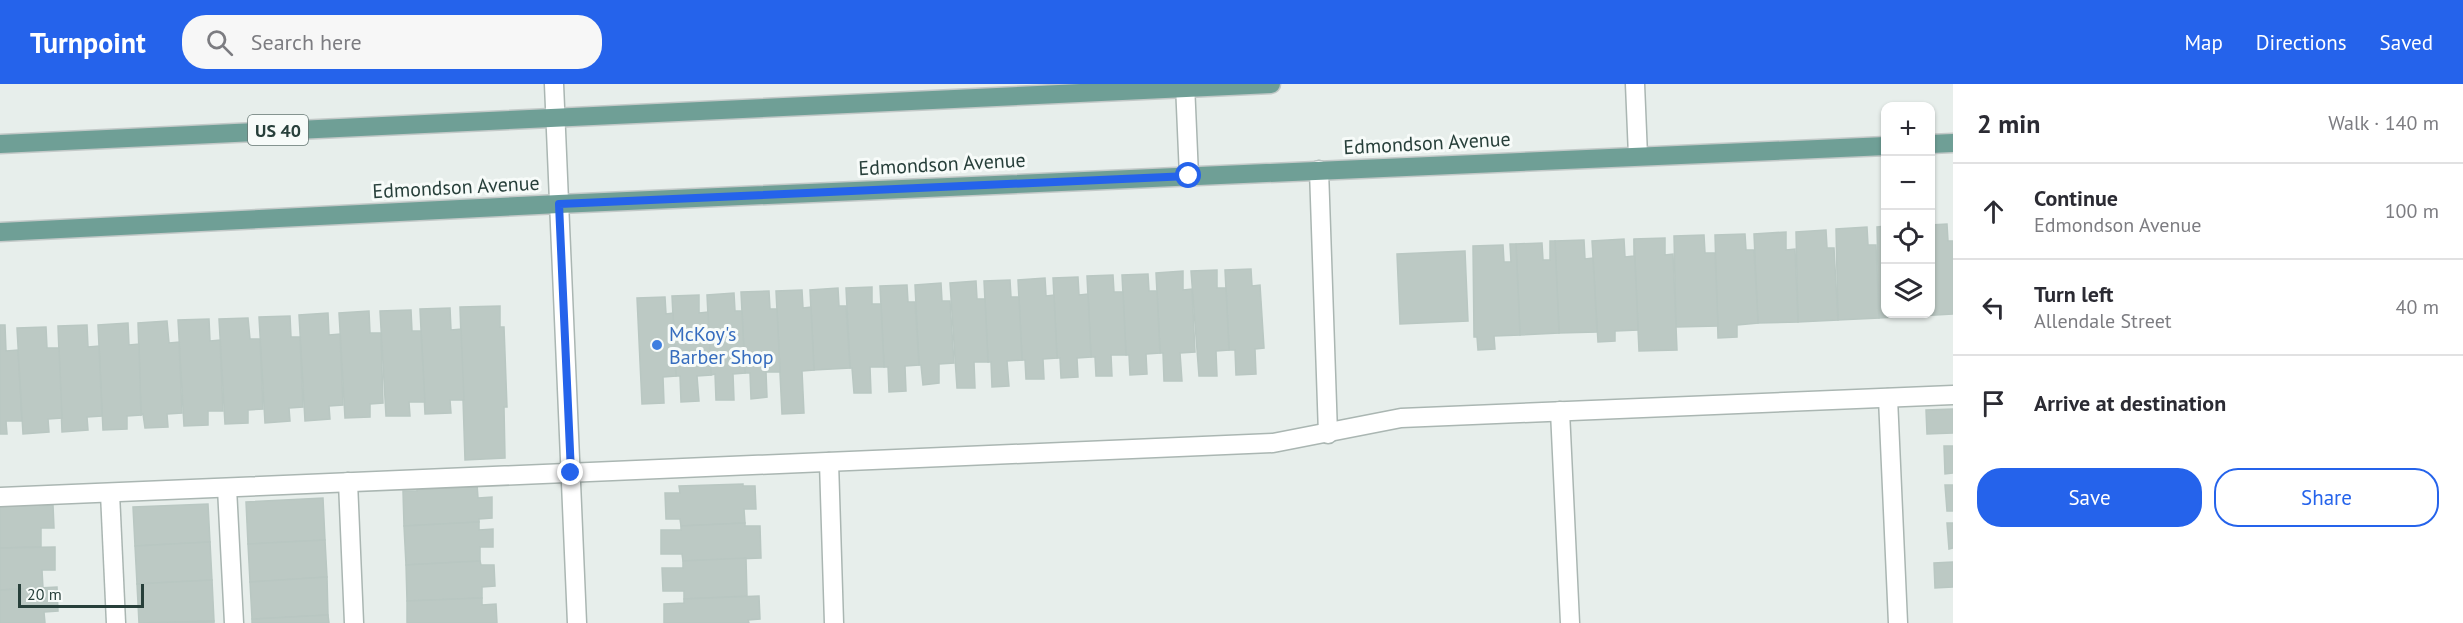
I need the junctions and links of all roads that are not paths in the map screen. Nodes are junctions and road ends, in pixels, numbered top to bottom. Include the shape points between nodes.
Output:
1 (554, 84) edge
2 (1271, 84) edge
3 (1635, 84) edge
4 (1185, 86) edge
5 (555, 117) junction
6 (1953, 143) edge
7 (0, 144) edge
8 (1935, 144) edge
9 (1881, 146) edge
10 (1638, 156) junction
11 (1318, 170) junction
12 (1189, 176) junction
13 (559, 204) junction
14 (0, 232) edge
15 (1953, 395) edge
16 (1888, 398) junction
17 (1560, 411) junction
18 (1328, 434) junction
19 (829, 462) junction
20 (571, 473) junction
21 (348, 482) junction
22 (227, 488) junction
23 (110, 493) junction
24 (0, 497) edge
25 (116, 623) edge
26 (234, 623) edge
27 (354, 623) edge
28 (577, 623) edge
29 (834, 623) edge
30 (1570, 623) edge
31 (1898, 623) edge

1 - 5 street
2 - 4 main road, US 40
3 - 10 street
4 - 5 main road, US 40
4 - 12 street
5 - 7 main road, US 40
5 - 13 street
6 - 8 main road
9 - 10 main road, Edmondson Avenue
10 - 11 main road, Edmondson Avenue
11 - 12 main road, Edmondson Avenue
11 - 18 street
12 - 13 main road, Edmondson Avenue
13 - 14 main road, Edmondson Avenue
13 - 20 street
15 - 16 street
16 - 17 street
16 - 31 street
17 - 18 street via 1401,418
17 - 30 street
18 - 19 street via 1273,443
19 - 20 street
19 - 29 street
20 - 21 street
20 - 28 street
21 - 22 street
21 - 27 street
22 - 23 street
22 - 26 street
23 - 24 street
23 - 25 street

